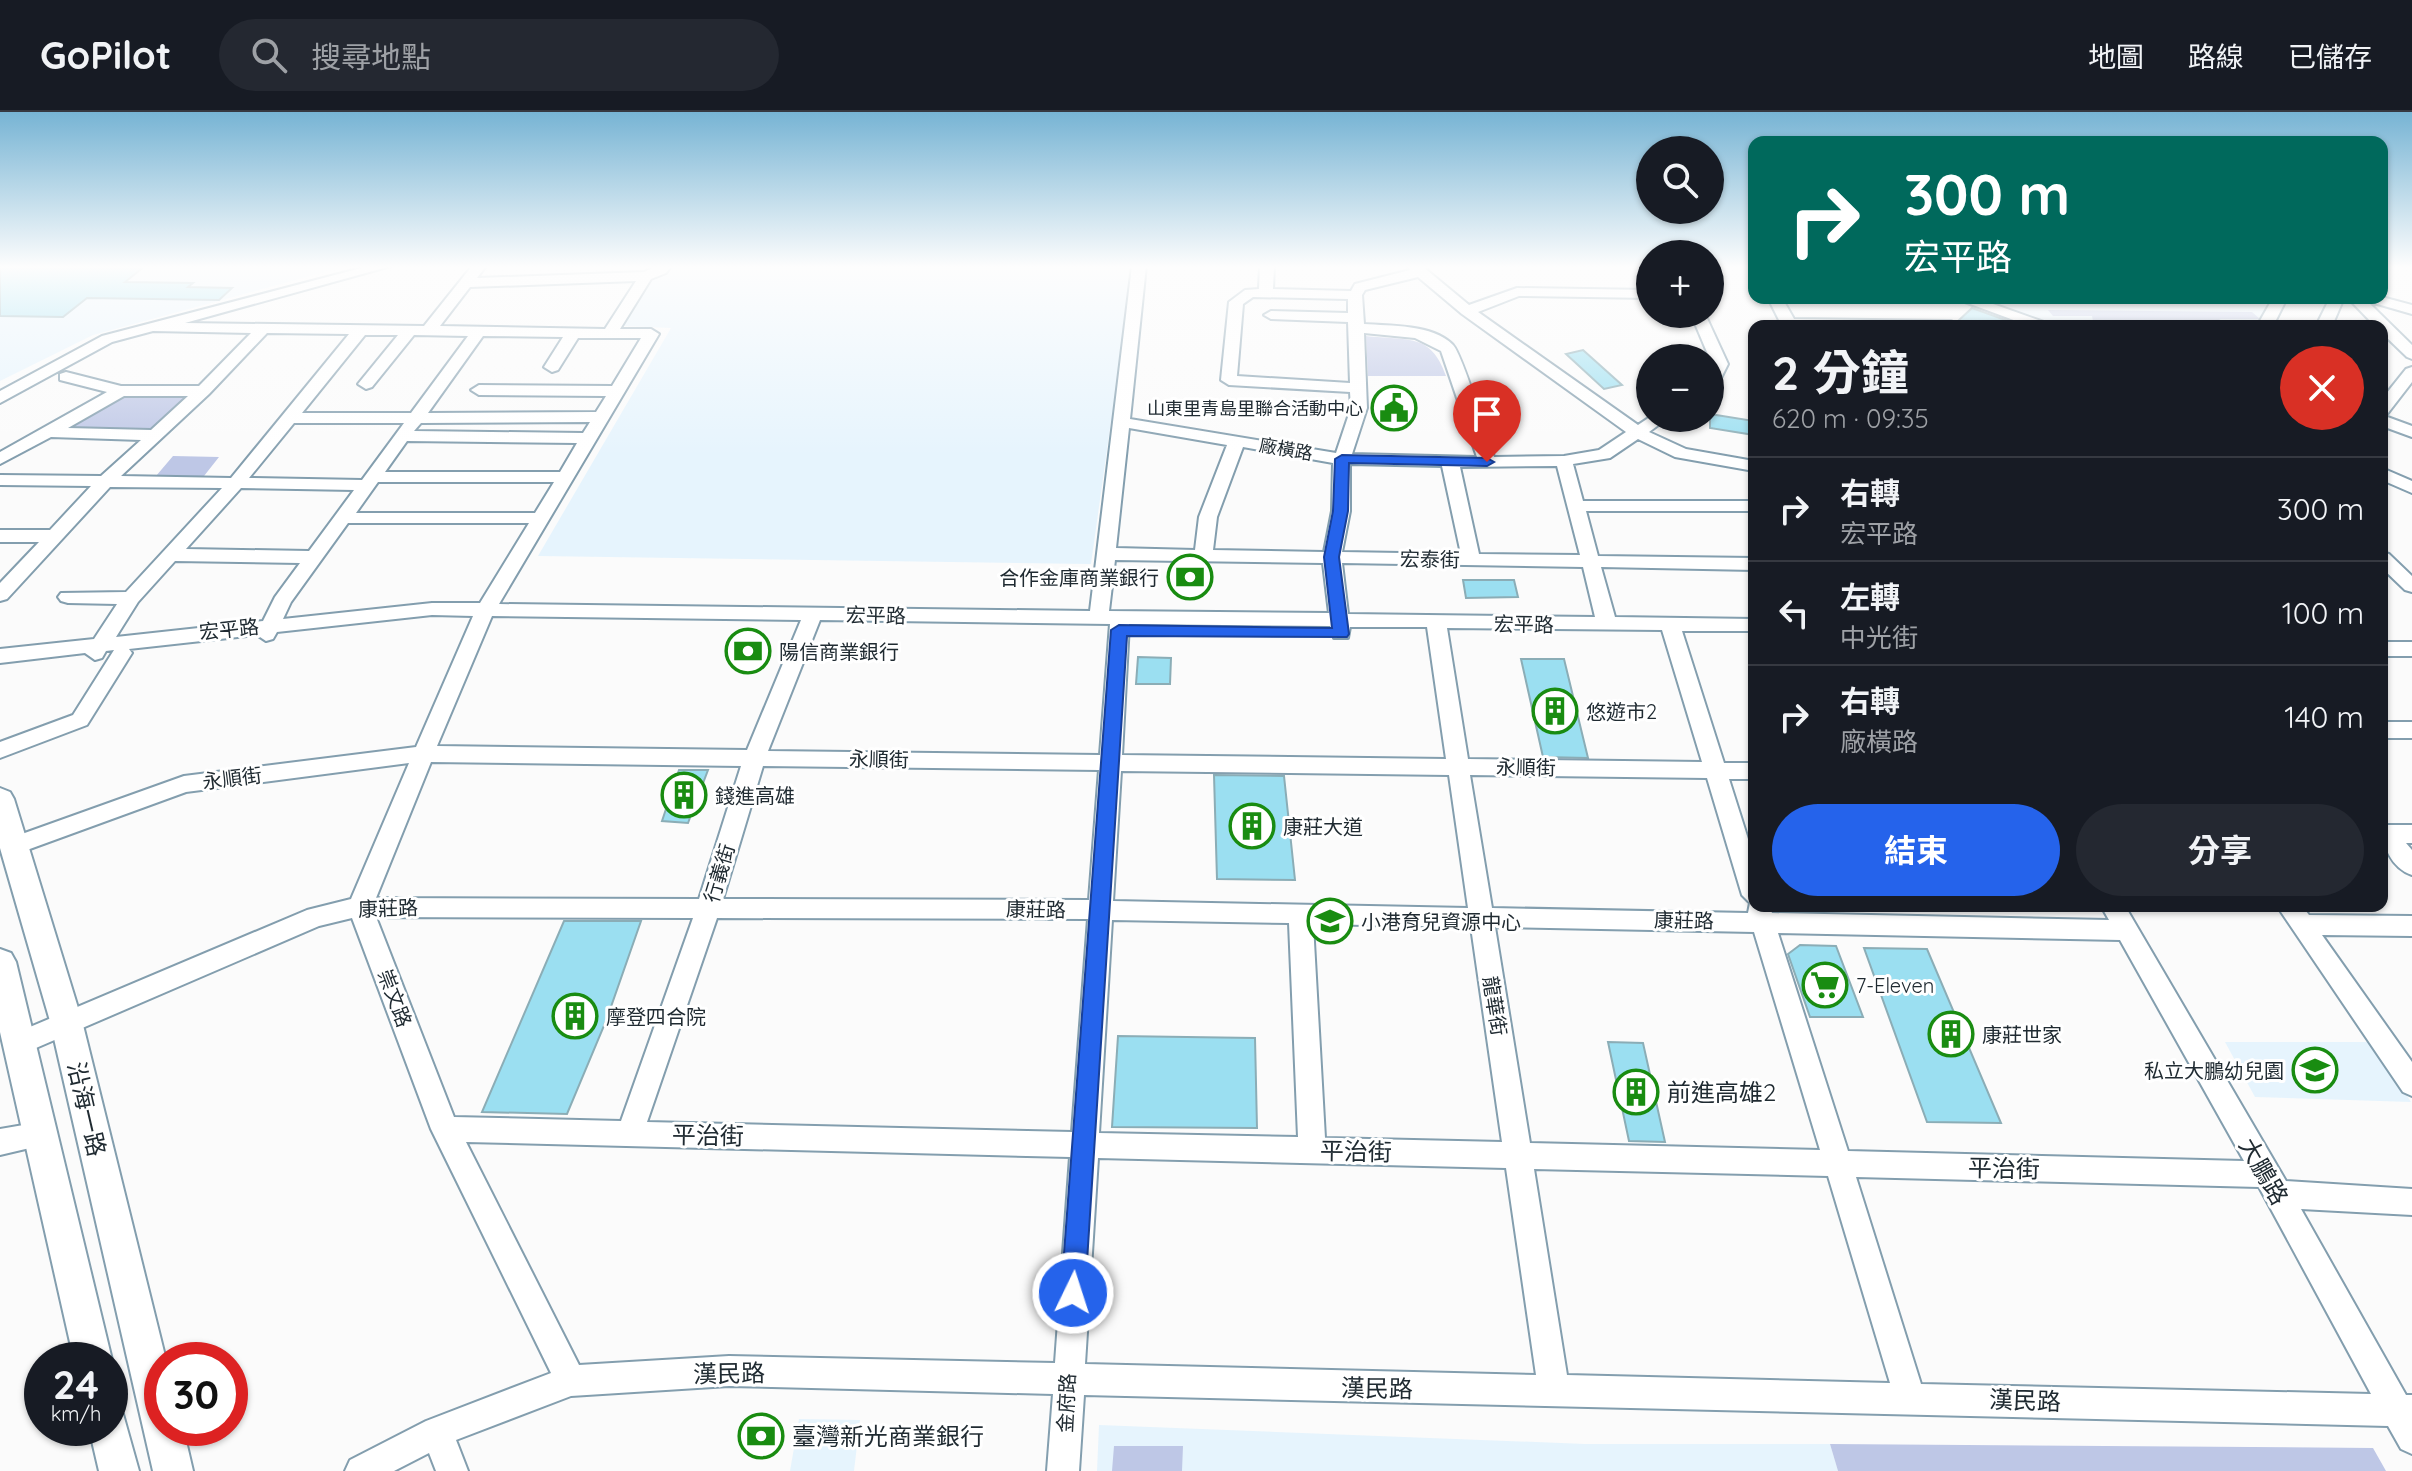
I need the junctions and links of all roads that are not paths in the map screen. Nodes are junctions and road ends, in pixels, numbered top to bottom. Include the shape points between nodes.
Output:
1 (145, 329) edge
2 (150, 329) edge
3 (263, 329) edge
4 (304, 329) edge
5 (613, 329) edge
6 (1132, 329) edge
7 (1234, 329) edge
8 (1354, 329) edge
9 (1386, 329) edge
10 (1493, 329) edge
11 (361, 330) junction
12 (410, 330) junction
13 (429, 330) joint
14 (2388, 330) edge
15 (479, 331) junction
16 (574, 332) junction
17 (611, 332) junction
18 (2412, 354) edge
19 (552, 367) dead end
20 (66, 377) junction
21 (2388, 379) edge
22 (2409, 382) edge
23 (366, 384) dead end
24 (1358, 388) junction
25 (479, 390) dead end
26 (121, 391) junction
27 (203, 391) junction
28 (617, 391) junction
29 (0, 398) edge
30 (2388, 404) edge
31 (0, 413) edge
32 (417, 416) junction
33 (602, 417) junction
34 (289, 418) junction
35 (1121, 422) junction
36 (2388, 422) edge
37 (48, 432) junction
38 (2412, 432) edge
39 (1638, 433) junction
40 (156, 435) junction
41 (403, 436) junction
42 (590, 438) junction
43 (1237, 440) junction
44 (0, 459) edge
45 (1342, 459) junction
46 (1564, 461) junction
47 (1450, 462) junction
48 (1487, 462) junction
49 (1748, 465) edge
50 (2388, 476) edge
51 (566, 477) junction
52 (108, 479) junction
53 (0, 480) edge
54 (371, 481) junction
55 (236, 483) junction
56 (2412, 488) edge
57 (1576, 506) junction
58 (1748, 506) edge
59 (344, 518) junction
60 (542, 518) junction
61 (0, 536) edge
62 (56, 536) junction
63 (1106, 554) junction
64 (170, 555) junction
65 (1203, 555) junction
66 (314, 557) junction
67 (1332, 557) junction
68 (1471, 559) junction
69 (1590, 561) junction
70 (1748, 564) edge
71 (2388, 566) edge
72 (2412, 586) edge
73 (0, 595) edge
74 (68, 597) dead end
75 (131, 598) junction
76 (482, 616) junction
77 (811, 620) junction
78 (1113, 622) junction
79 (1607, 624) junction
80 (1748, 625) edge
81 (1341, 627) junction
82 (1437, 629) junction
83 (1672, 630) junction
84 (267, 631) junction
85 (1748, 636) edge
86 (2388, 636) edge
87 (2412, 636) edge
88 (2388, 649) edge
89 (2412, 649) edge
90 (97, 650) junction
91 (122, 653) junction
92 (0, 656) edge
93 (0, 668) edge
94 (2388, 730) edge
95 (2412, 730) edge
96 (0, 750) edge
97 (422, 754) junction
98 (755, 757) junction
99 (1110, 763) junction
100 (1458, 766) junction
101 (1715, 770) junction
102 (1748, 771) edge
103 (0, 799) edge
104 (2388, 834) edge
105 (2412, 834) edge
106 (2388, 839) edge
107 (16, 845) junction
108 (2412, 866) edge
109 (1748, 876) edge
110 (709, 906) junction
111 (360, 907) junction
112 (1100, 910) junction
113 (1300, 912) junction
114 (2116, 912) edge
115 (1760, 914) edge
116 (2295, 915) edge
117 (1481, 916) junction
118 (2412, 926) edge
119 (2127, 930) junction
120 (0, 962) edge
121 (66, 1021) junction
122 (20, 1043) junction
123 (2402, 1055) edge
124 (2412, 1084) edge
125 (445, 1129) junction
126 (630, 1133) junction
127 (41, 1134) junction
128 (0, 1142) edge
129 (1084, 1145) junction
130 (1312, 1150) junction
131 (1518, 1155) junction
132 (1838, 1163) junction
133 (2272, 1184) junction
134 (2412, 1202) edge
135 (89, 1342) edge
136 (144, 1347) edge
137 (571, 1381) junction
138 (1067, 1381) junction
139 (1554, 1390) junction
140 (1910, 1397) junction
141 (2407, 1420) edge
142 (437, 1432) junction
143 (113, 1446) edge
144 (167, 1446) edge
145 (119, 1471) edge
146 (173, 1471) edge
147 (361, 1471) edge
148 (452, 1471) edge
149 (1063, 1471) edge

1 - 29 street via 107,339
2 - 20 street
3 - 27 street
4 - 11 street
5 - 17 street
6 - 35 street, 金府路
7 - 24 street via 1229,380
8 - 24 street
9 - 48 street via 1438,340 1448,349
10 - 39 street
11 - 12 street
11 - 34 street
12 - 13 street
12 - 23 street
13 - 15 street
14 - 18 street
15 - 16 street
15 - 32 street
16 - 17 street
16 - 19 street
17 - 28 street via 651,334
20 - 26 street
20 - 31 street
21 - 22 street
22 - 30 street
24 - 45 street via 1359,408
25 - 28 street
26 - 27 street
26 - 37 street
27 - 40 street
28 - 33 street
32 - 33 street
32 - 34 street
32 - 41 street
33 - 42 street
34 - 55 street
35 - 43 street, 廠橫路
35 - 63 street, 金府路
36 - 38 street
37 - 40 street
37 - 44 street
39 - 46 street, 廠橫路 via 1604,454
39 - 49 street via 1681,453
40 - 52 street
41 - 42 street
41 - 54 street
42 - 51 street
43 - 45 street, 廠橫路
43 - 65 street via 1208,517
45 - 47 street, 廠橫路
45 - 67 street via 1341,511
46 - 48 street, 廠橫路
46 - 57 street
47 - 48 street, 廠橫路
47 - 68 street
50 - 56 street
51 - 54 street
51 - 60 street
52 - 53 street
52 - 55 street
52 - 62 street
54 - 55 street
54 - 59 street
55 - 64 street
57 - 58 street
57 - 69 street
59 - 60 street
59 - 66 street
60 - 76 street
61 - 62 street
62 - 73 street
63 - 65 street, 宏泰街
63 - 78 street, 金府路
64 - 66 street
64 - 75 street
65 - 67 street, 宏泰街
66 - 84 street
67 - 68 street, 宏泰街
67 - 81 street
68 - 69 street, 宏泰街
69 - 70 street, 宏泰街
69 - 79 street
71 - 72 street
74 - 75 street
75 - 90 street
76 - 77 street, 宏平路
76 - 84 street, 宏平路
76 - 97 street
77 - 78 street, 宏平路
77 - 98 street, 行義街
78 - 81 street, 宏平路
78 - 99 street, 金府路
79 - 82 street, 宏平路
79 - 83 street, 宏平路
80 - 83 street, 宏平路
81 - 82 street, 宏平路
82 - 83 street, 宏平路
82 - 100 street, 龍華街
83 - 85 street, 宏平路
83 - 101 street
84 - 90 street, 宏平路
84 - 91 street, 宏平路
86 - 87 street
88 - 89 street
90 - 91 street, 宏平路
90 - 92 street, 宏平路
90 - 93 street, 宏平路
91 - 96 street via 80,720
94 - 95 street
97 - 98 street, 永順街
97 - 107 street, 永順街 via 184,784
97 - 111 street
98 - 99 street, 永順街
98 - 110 street, 行義街
99 - 100 street, 永順街
99 - 112 street, 金府路
100 - 101 street, 永順街
100 - 117 street, 龍華街
101 - 102 street, 永順街
101 - 109 street
103 - 107 main road, 沿海一路
104 - 105 street
106 - 108 street
107 - 121 main road, 沿海一路
110 - 111 street, 康莊路
110 - 112 street, 康莊路
110 - 126 street, 行義街
111 - 121 street, 康莊路 via 315,917
111 - 125 street, 崇文路
112 - 113 street, 康莊路
112 - 129 street, 金府路
113 - 117 street, 康莊路
113 - 130 street
114 - 119 street, 大鵬路
115 - 117 street, 康莊路
115 - 119 street, 康莊路
115 - 132 street
116 - 118 street
116 - 123 street
117 - 131 street, 龍華街
119 - 133 street, 大鵬路
120 - 122 main road
121 - 122 street, 康莊路
121 - 136 main road, 沿海一路
122 - 127 main road
123 - 124 street
125 - 126 street, 平治街
125 - 137 street, 崇文路
126 - 129 street, 平治街
127 - 128 street
127 - 135 main road
129 - 130 street, 平治街
129 - 138 street, 金府路
130 - 131 street, 平治街
131 - 132 street, 平治街
131 - 139 street, 龍華街
132 - 133 street, 平治街
132 - 140 street
133 - 134 street, 平治街
133 - 141 street, 大鵬路
137 - 138 street, 漢民路 via 729,1371
137 - 142 street, 漢民路
138 - 139 street, 漢民路
138 - 149 street, 金府路
139 - 140 street, 漢民路
140 - 141 street, 漢民路
142 - 147 street, 漢民路
142 - 148 street
143 - 145 main road
144 - 146 main road, 沿海一路

